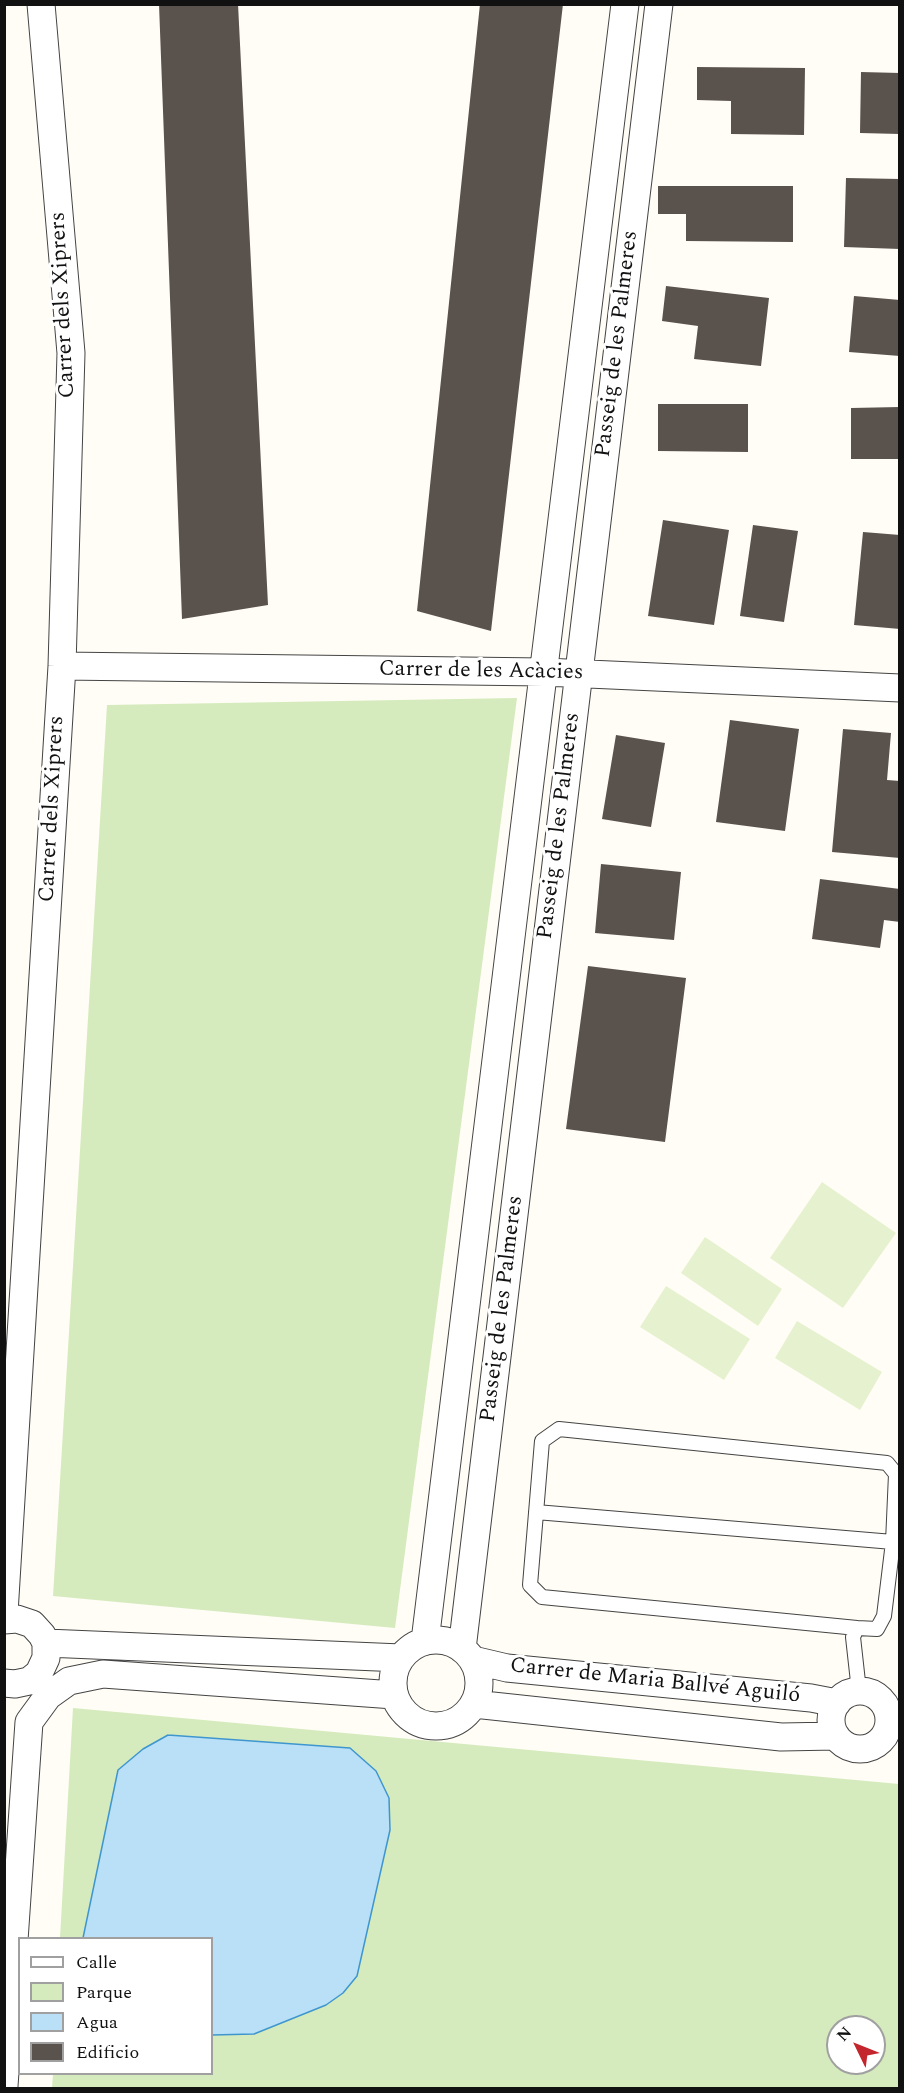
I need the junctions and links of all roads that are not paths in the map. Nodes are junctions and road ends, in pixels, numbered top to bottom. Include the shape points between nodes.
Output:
1 (41, 4) edge
2 (625, 4) edge
3 (659, 4) edge
4 (62, 666) junction
5 (544, 672) junction
6 (578, 675) junction
7 (900, 688) edge
8 (536, 1512) junction
9 (893, 1542) junction
10 (4, 1613) edge
11 (4, 1620) edge
12 (857, 1628) junction
13 (425, 1641) junction
14 (45, 1643) junction
15 (468, 1654) junction
16 (401, 1658) junction
17 (39, 1673) junction
18 (4, 1683) edge
19 (394, 1695) junction
20 (848, 1697) junction
21 (474, 1704) junction
22 (28, 1722) junction
23 (836, 1736) junction
24 (4, 2086) edge

1 - 4 street, Carrer dels Xiprers via 71,353
2 - 5 street, Passeig de les Palmeres
3 - 6 street, Passeig de les Palmeres
4 - 5 street, Carrer de les Acàcies
4 - 10 street, Carrer dels Xiprers
5 - 6 street, Carrer de les Acàcies
5 - 13 street, Passeig de les Palmeres
6 - 7 street, Carrer de les Acàcies
6 - 15 street, Passeig de les Palmeres
8 - 9 lane
8 - 9 lane via 542,1441 560,1429 886,1463 896,1474
8 - 12 lane via 530,1586 542,1597
9 - 12 lane via 885,1616 877,1629
11 - 14 street via 32,1624
12 - 20 lane
13 - 15 street via 454,1644
13 - 16 street
14 - 16 street
14 - 17 street via 46,1658
15 - 20 street, Carrer de Maria Ballvé Aguiló via 507,1668 812,1698
15 - 21 street via 478,1674 479,1690
16 - 19 street via 394,1672
17 - 18 street via 15,1684
17 - 22 street
19 - 21 street via 400,1709 429,1726 444,1726 458,1720
19 - 22 street via 103,1674 69,1681 48,1696
20 - 23 street via 831,1717
20 - 23 street via 869,1692 878,1697 887,1709 888,1728 882,1739 867,1748 847,1746
21 - 23 street, Carrer de Maria Ballvé Aguiló via 781,1737
22 - 24 street

